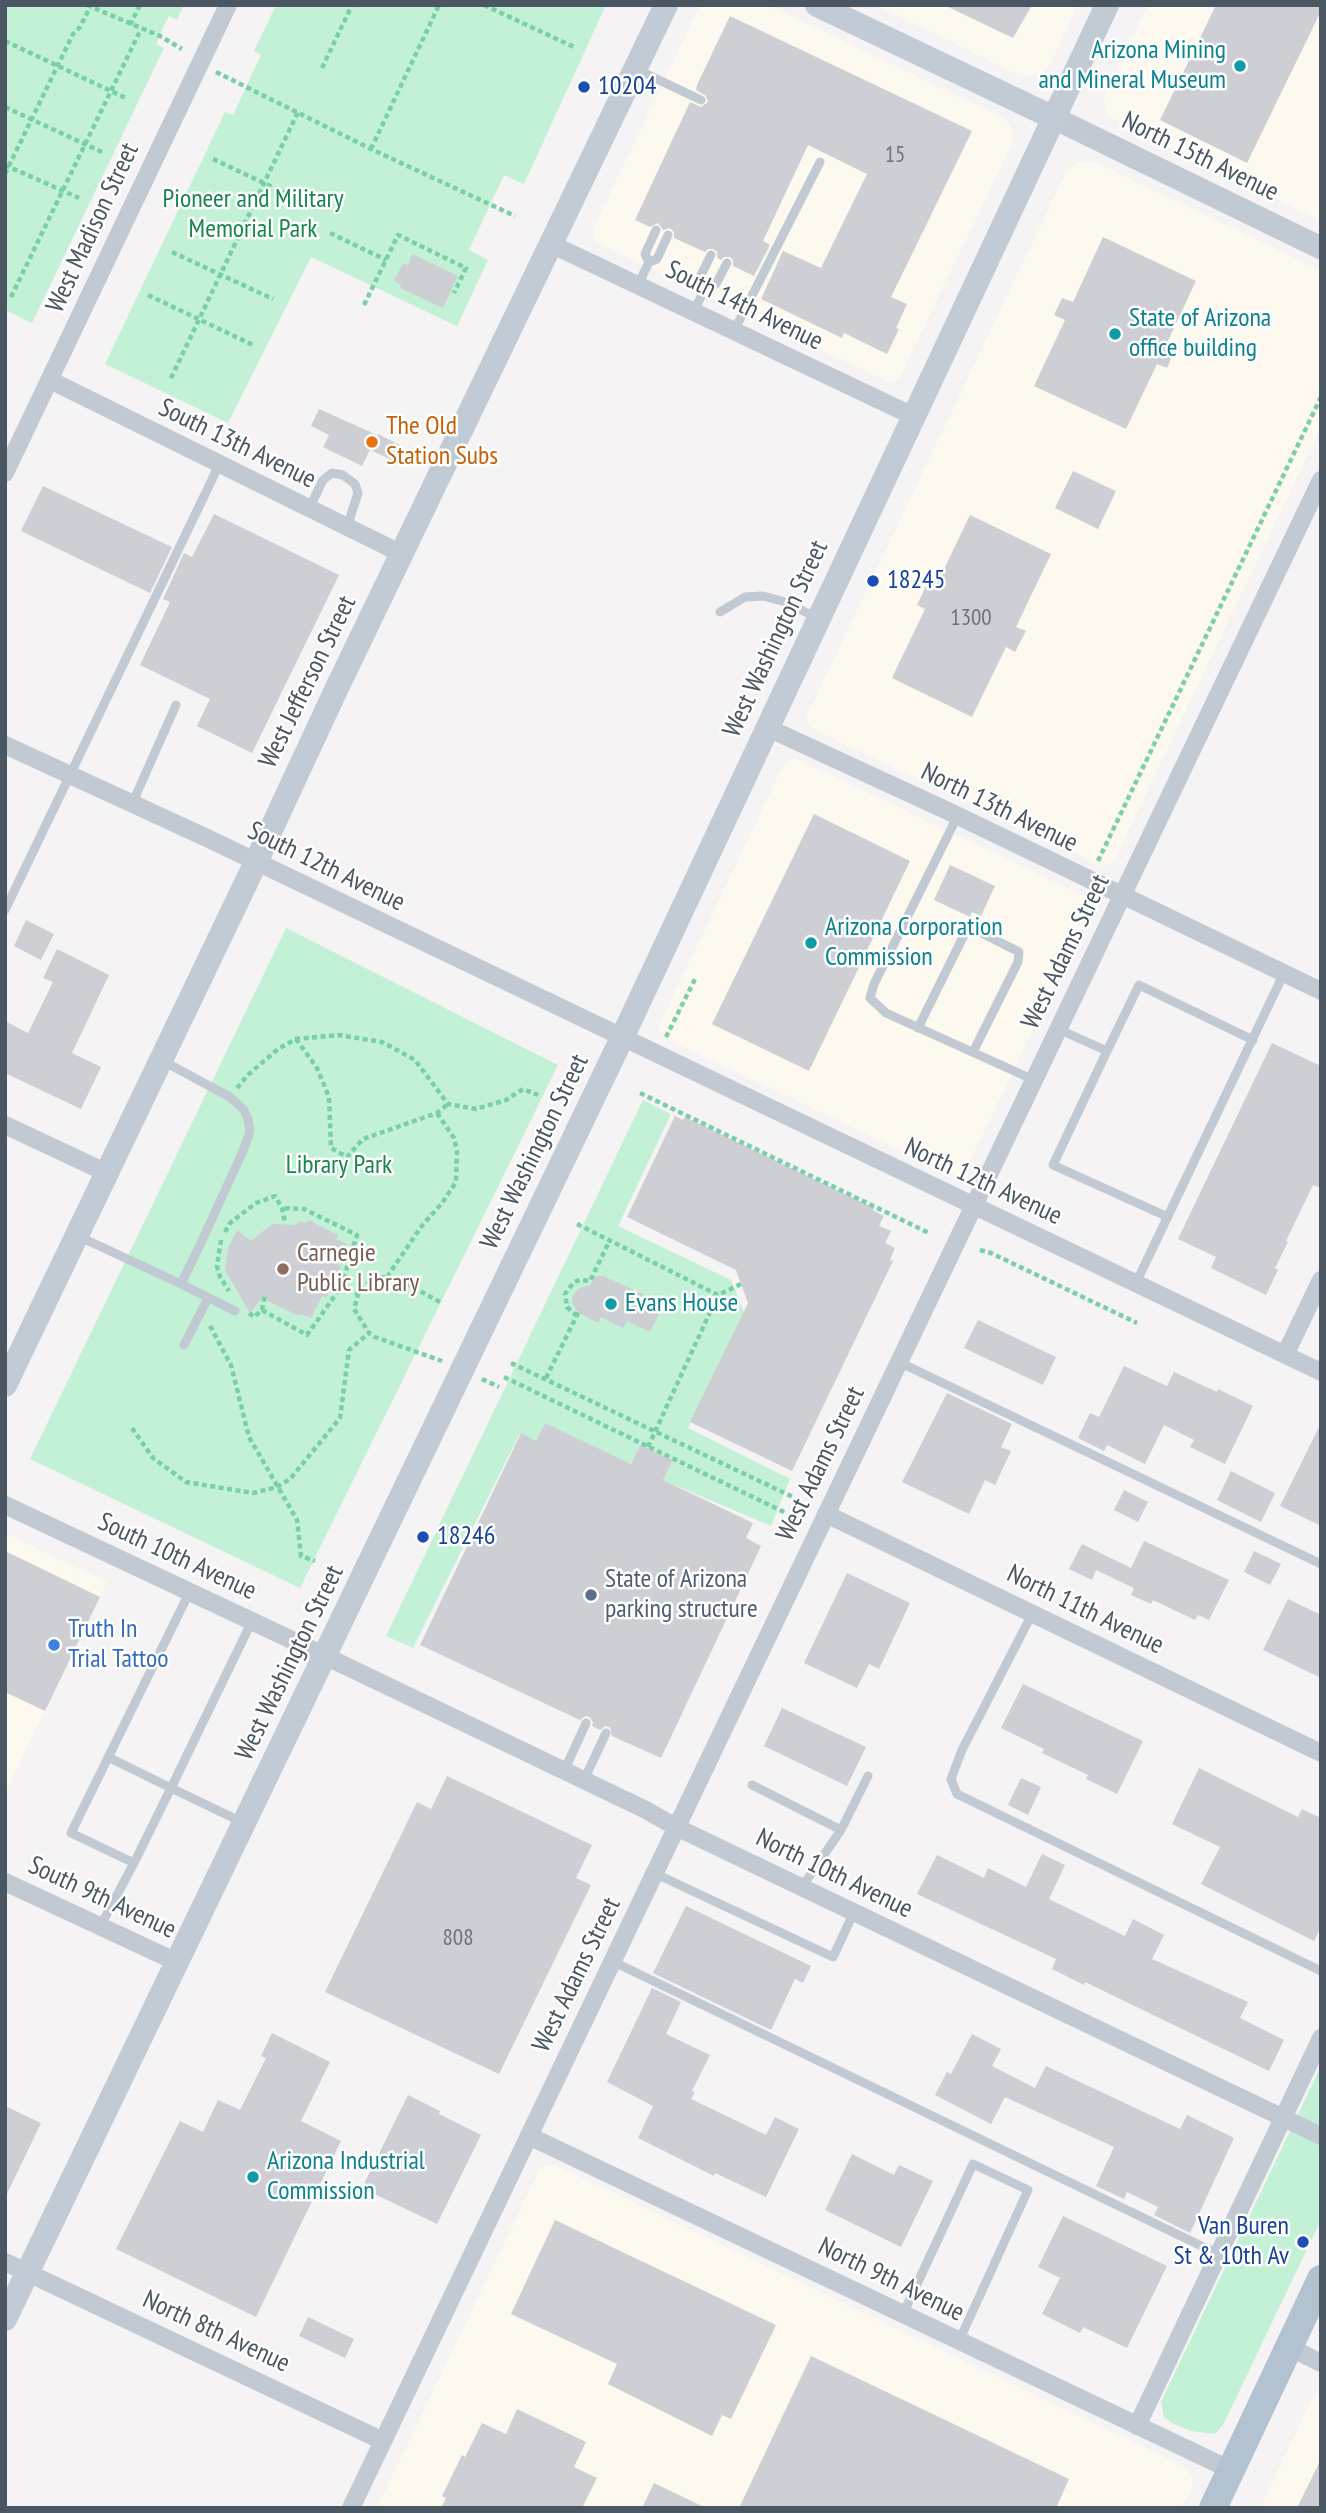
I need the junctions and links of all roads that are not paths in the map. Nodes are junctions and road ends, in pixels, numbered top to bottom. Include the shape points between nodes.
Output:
1 (228, 5) edge
2 (666, 5) edge
3 (817, 5) edge
4 (1107, 5) edge
5 (636, 68) junction
6 (701, 100) dead end
7 (1054, 118) junction
8 (820, 162) dead end
9 (656, 230) dead end
10 (668, 235) dead end
11 (551, 244) junction
12 (1321, 248) edge
13 (711, 255) dead end
14 (649, 262) junction
15 (727, 263) dead end
16 (638, 285) junction
17 (705, 288) junction
18 (694, 311) junction
19 (734, 331) junction
20 (50, 380) junction
21 (913, 416) junction
22 (219, 465) junction
23 (5, 473) edge
24 (1321, 480) edge
25 (309, 509) junction
26 (347, 527) junction
27 (402, 554) junction
28 (720, 612) dead end
29 (819, 618) junction
30 (176, 705) dead end
31 (768, 728) junction
32 (5, 745) edge
33 (70, 775) junction
34 (132, 804) junction
35 (958, 815) junction
36 (256, 862) junction
37 (1122, 895) junction
38 (5, 910) edge
39 (1284, 973) junction
40 (1321, 991) edge
41 (918, 1028) junction
42 (1058, 1029) junction
43 (622, 1038) junction
44 (1253, 1040) junction
45 (1107, 1051) junction
46 (972, 1052) junction
47 (161, 1060) junction
48 (1034, 1080) junction
49 (5, 1125) edge
50 (105, 1172) junction
51 (973, 1207) junction
52 (1168, 1217) junction
53 (76, 1236) junction
54 (1321, 1280) edge
55 (1136, 1283) junction
56 (181, 1284) junction
57 (208, 1298) junction
58 (238, 1309) road end
59 (184, 1345) dead end
60 (1285, 1355) junction
61 (899, 1362) junction
62 (1321, 1372) edge
63 (5, 1385) edge
64 (5, 1505) edge
65 (826, 1514) junction
66 (1321, 1564) edge
67 (190, 1591) junction
68 (1032, 1614) junction
69 (253, 1621) junction
70 (326, 1656) junction
71 (586, 1723) dead end
72 (606, 1733) dead end
73 (1321, 1753) edge
74 (108, 1757) junction
75 (564, 1771) junction
76 (868, 1776) dead end
77 (584, 1780) junction
78 (752, 1785) dead end
79 (171, 1788) junction
80 (245, 1824) junction
81 (676, 1827) junction
82 (841, 1830) junction
83 (134, 1863) junction
84 (654, 1873) junction
85 (5, 1882) edge
86 (802, 1887) junction
87 (854, 1912) junction
88 (100, 1928) junction
89 (612, 1961) junction
90 (177, 1962) junction
91 (1321, 1971) edge
92 (1321, 2038) edge
93 (1283, 2118) junction
94 (529, 2136) junction
95 (1321, 2136) edge
96 (1218, 2254) junction
97 (16, 2266) edge
98 (1321, 2278) edge
99 (903, 2314) junction
100 (5, 2319) edge
101 (958, 2341) junction
102 (1289, 2347) junction
103 (1321, 2363) edge
104 (1137, 2426) junction
105 (383, 2441) junction
106 (1231, 2470) junction
107 (351, 2508) edge
108 (1213, 2508) edge

1 - 20 street, West Madison Street
2 - 5 main road, West Jefferson Street
3 - 7 main road
4 - 7 main road, West Washington Street
5 - 6 lane
5 - 11 main road, West Jefferson Street
7 - 12 street, North 15th Avenue
7 - 21 main road, West Washington Street
8 - 19 lane
9 - 14 lane via 645,254
10 - 14 lane via 657,259
11 - 16 street, South 14th Avenue
11 - 27 main road, West Jefferson Street
13 - 17 lane via 700,277
14 - 16 lane
15 - 17 lane via 716,284
16 - 18 street, South 14th Avenue
17 - 18 lane
18 - 19 street, South 14th Avenue
19 - 21 street, South 14th Avenue
20 - 22 street, South 13th Avenue
20 - 23 street, West Madison Street
21 - 29 main road, West Washington Street
22 - 25 street, South 13th Avenue
22 - 33 lane
24 - 37 street, West Adams Street
25 - 26 street, South 13th Avenue
25 - 26 lane via 323,480 332,473 343,475 355,484 358,494
26 - 27 street, South 13th Avenue
27 - 36 main road, West Jefferson Street
28 - 29 lane via 745,597 763,596
29 - 31 main road, West Washington Street
30 - 34 lane
31 - 35 street, North 13th Avenue
31 - 43 main road, West Washington Street
32 - 33 street, South 12th Avenue
33 - 34 street, South 12th Avenue
33 - 38 lane
34 - 36 street, South 12th Avenue
35 - 37 street, North 13th Avenue
35 - 41 lane via 870,998 886,1013
36 - 43 street, South 12th Avenue
36 - 47 main road, West Jefferson Street
37 - 39 street, North 13th Avenue
37 - 42 street, West Adams Street
39 - 40 street, North 13th Avenue
39 - 44 lane
41 - 46 lane
41 - 46 lane via 967,929 972,928 1019,952
42 - 45 lane
42 - 48 street, West Adams Street
43 - 51 street, North 12th Avenue
43 - 70 main road, West Washington Street
44 - 45 lane via 1139,985
44 - 52 lane
45 - 52 lane via 1054,1165
46 - 48 lane
47 - 50 main road, West Jefferson Street
47 - 56 lane via 230,1097 244,1110 250,1131
48 - 51 street, West Adams Street
49 - 50 street
50 - 53 main road, West Jefferson Street
51 - 55 street, North 12th Avenue
51 - 61 street, West Adams Street
52 - 55 lane
53 - 56 lane
53 - 63 main road, West Jefferson Street
54 - 60 street
55 - 60 street, North 12th Avenue
56 - 57 lane
57 - 58 lane
57 - 59 lane
60 - 62 street, North 12th Avenue
61 - 65 street, West Adams Street
61 - 66 lane
64 - 67 street, South 10th Avenue
65 - 68 street, North 11th Avenue
65 - 81 street, West Adams Street
67 - 69 street, South 10th Avenue
67 - 74 lane
68 - 73 street, North 11th Avenue
68 - 91 lane via 962,1750 951,1779 957,1794
69 - 70 street, South 10th Avenue
69 - 79 lane
70 - 75 street, North 10th Avenue
70 - 80 main road, West Washington Street
71 - 75 lane
72 - 77 lane
74 - 79 lane
74 - 83 lane via 71,1833
75 - 77 street, North 10th Avenue
76 - 82 lane
77 - 81 street, North 10th Avenue
78 - 82 lane
79 - 80 lane
79 - 83 lane
80 - 90 main road, West Washington Street
81 - 84 street, West Adams Street
81 - 86 street, North 10th Avenue
82 - 86 lane
83 - 88 lane
84 - 87 lane via 834,1957
84 - 89 street, West Adams Street
85 - 88 street, South 9th Avenue
86 - 87 street, North 10th Avenue
87 - 93 street, North 10th Avenue
88 - 90 street, South 9th Avenue
89 - 94 street, West Adams Street
89 - 96 lane
90 - 97 main road, West Washington Street
92 - 93 street
93 - 95 street, North 10th Avenue
93 - 96 street
94 - 99 street, North 9th Avenue
94 - 105 street, West Adams Street
96 - 104 street
97 - 100 main road, West Washington Street
97 - 105 street, North 8th Avenue
98 - 102 main road
99 - 101 street, North 9th Avenue
99 - 101 lane via 973,2164 1028,2190
101 - 104 street, North 9th Avenue
102 - 103 street
102 - 106 main road
104 - 106 street, North 9th Avenue
105 - 107 street, West Adams Street
106 - 108 main road

